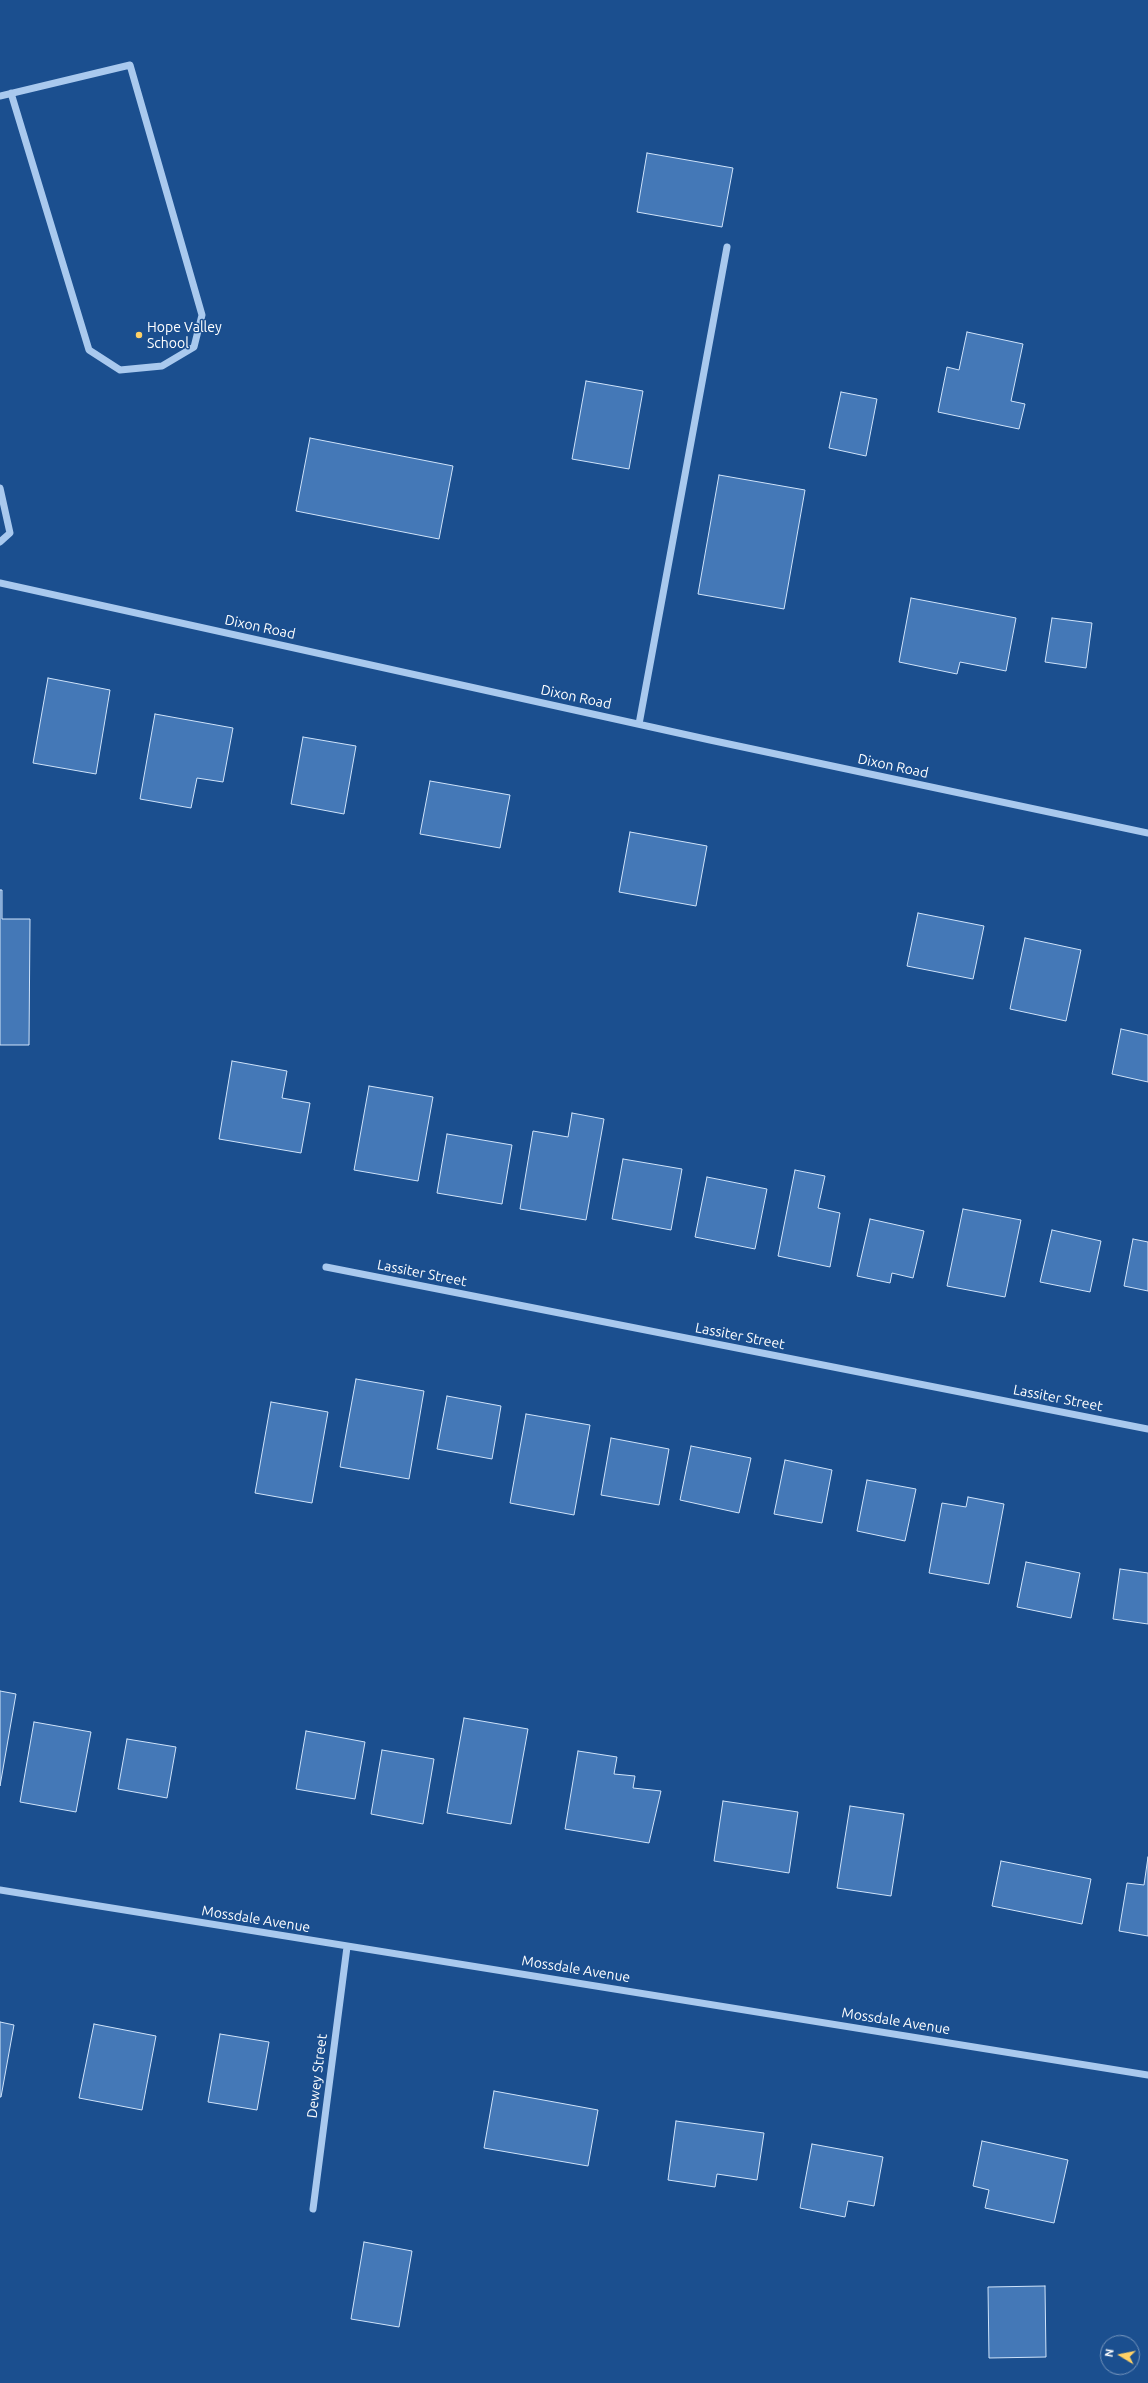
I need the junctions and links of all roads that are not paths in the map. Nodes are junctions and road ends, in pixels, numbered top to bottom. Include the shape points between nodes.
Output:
1 (11, 93) junction
2 (0, 96) edge
3 (726, 247) dead end
4 (0, 488) edge
5 (0, 542) edge
6 (0, 583) edge
7 (639, 724) junction
8 (1148, 833) edge
9 (326, 1267) dead end
10 (1148, 1429) edge
11 (0, 1890) edge
12 (347, 1947) junction
13 (1148, 2075) edge
14 (313, 2209) dead end

1 - 1 street via 89,350 120,370 162,366 194,347 202,315 130,65
1 - 2 street
3 - 7 street
4 - 5 street via 10,533
6 - 7 street, Dixon Road
7 - 8 street, Dixon Road
9 - 10 street, Lassiter Street
11 - 12 street, Mossdale Avenue
12 - 13 street, Mossdale Avenue
12 - 14 street, Dewey Street

